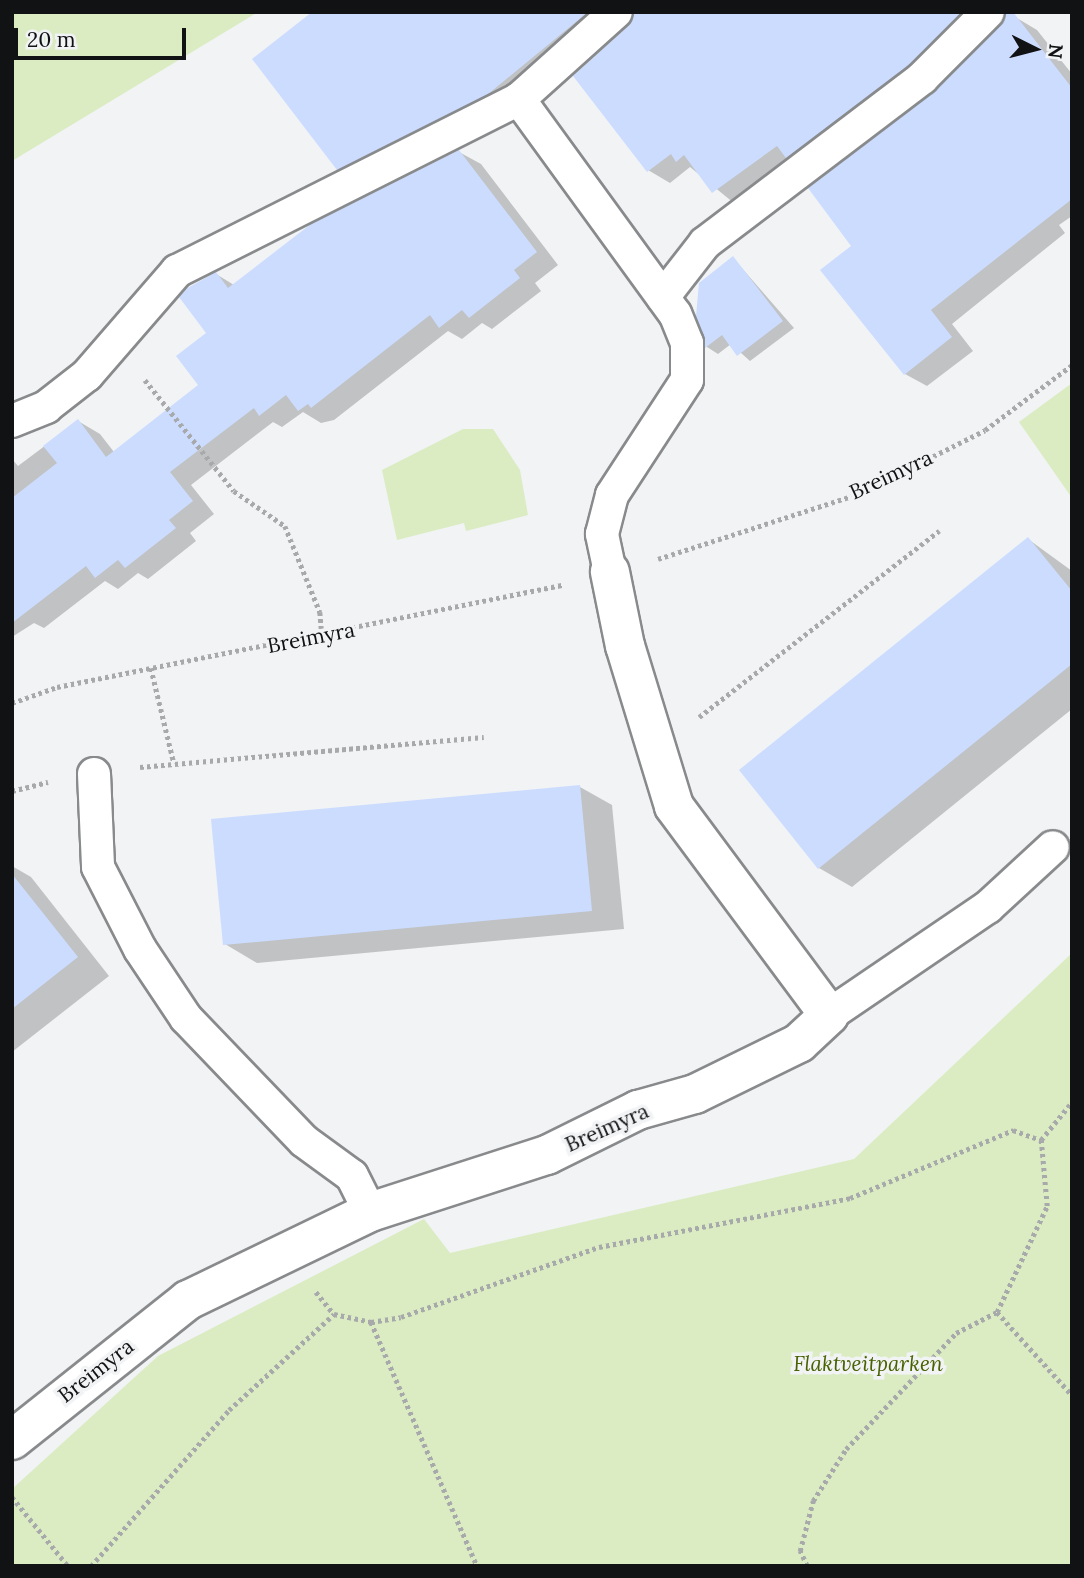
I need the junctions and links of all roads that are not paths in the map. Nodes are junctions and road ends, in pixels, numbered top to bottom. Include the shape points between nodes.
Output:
1 (616, 12) edge
2 (988, 12) edge
3 (519, 99) junction
4 (663, 297) junction
5 (12, 421) edge
6 (610, 572) joint
7 (94, 774) dead end
8 (1053, 847) dead end
9 (829, 1015) junction
10 (370, 1212) junction
11 (12, 1440) edge

1 - 3 lane
2 - 4 lane via 922,78 705,243
3 - 4 lane
3 - 5 lane via 177,271 77,384
4 - 6 lane via 687,343 687,380 612,495 602,534
6 - 9 street via 656,759 694,837
7 - 10 lane via 98,867 140,949 186,1018 304,1141 352,1176
8 - 9 lane, Breimyra via 988,907
9 - 10 street, Breimyra via 799,1043 695,1094 638,1110 547,1155
10 - 11 street, Breimyra via 188,1300

